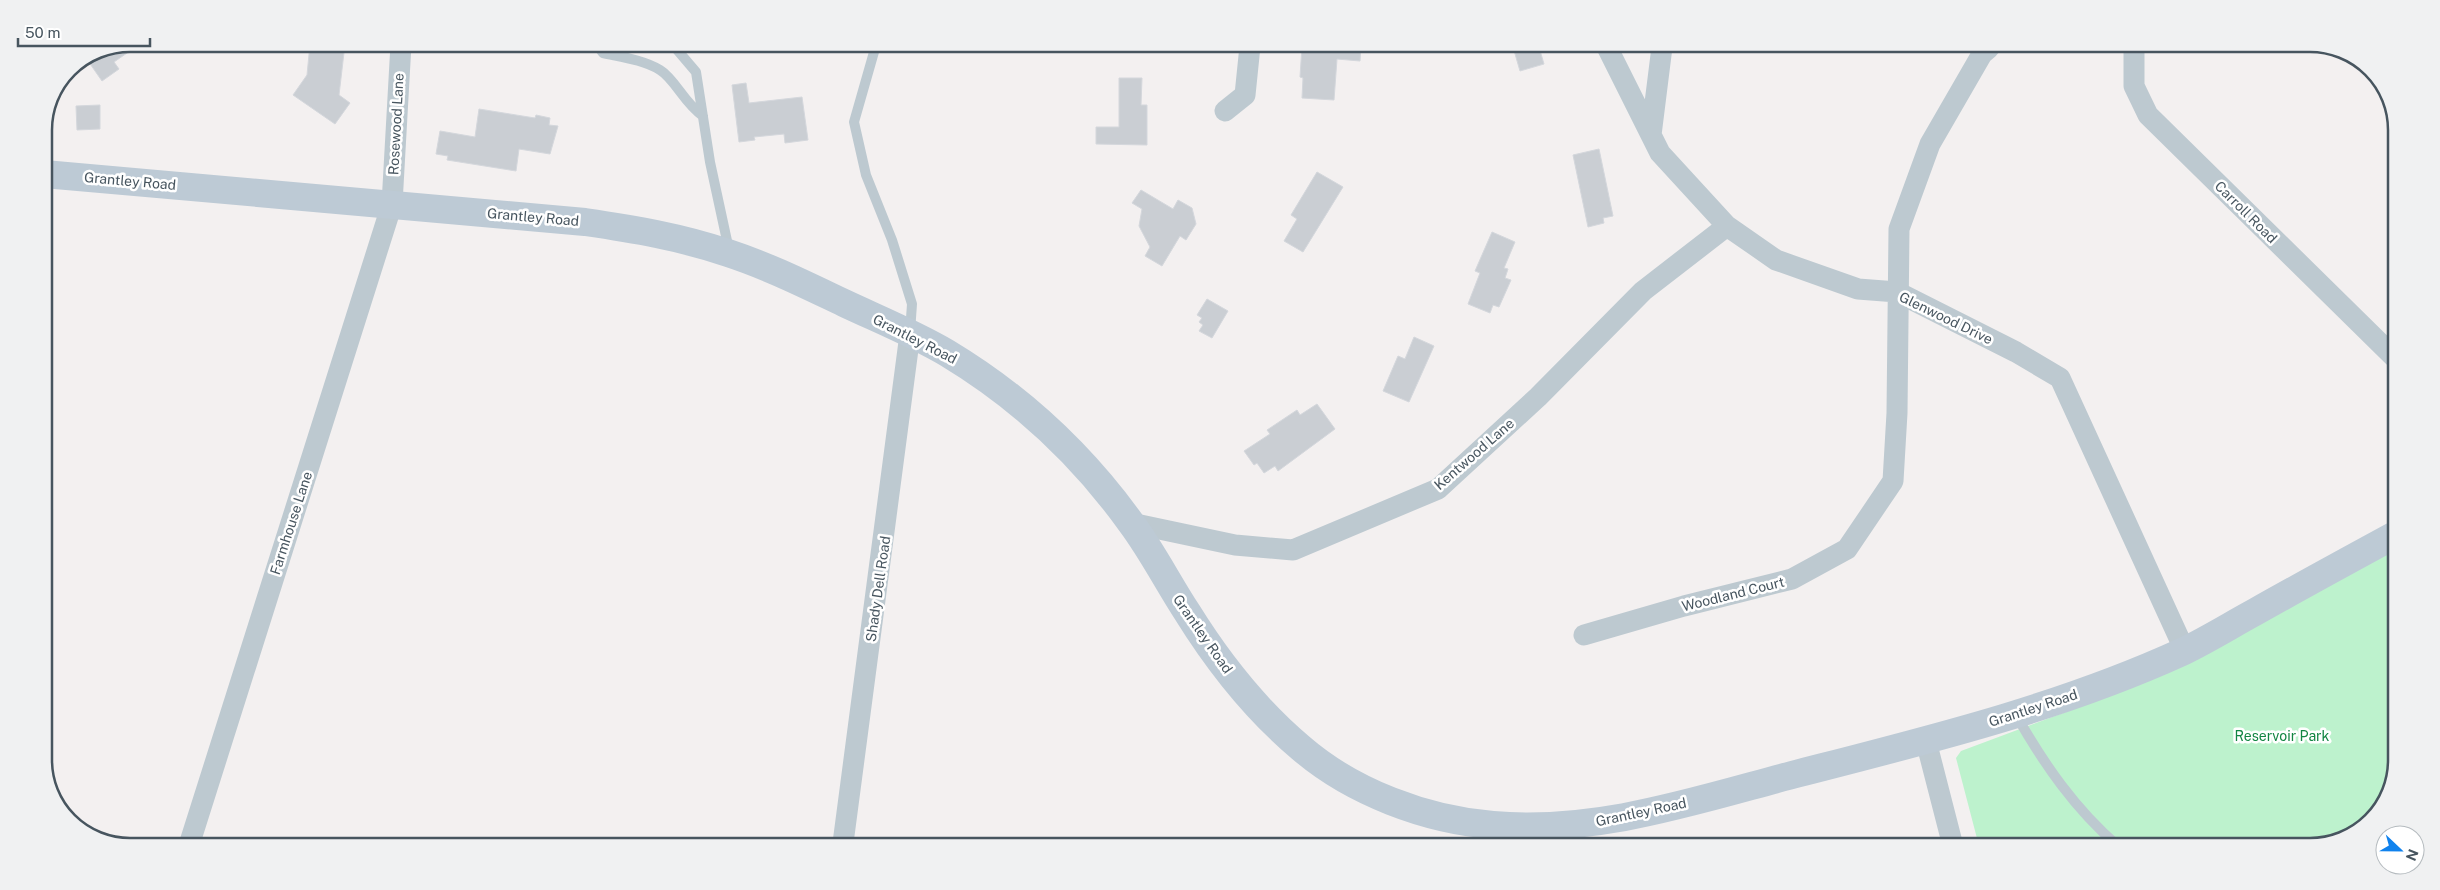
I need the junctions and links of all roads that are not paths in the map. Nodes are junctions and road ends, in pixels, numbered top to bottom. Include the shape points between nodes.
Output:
1 (400, 53) edge
2 (603, 53) edge
3 (680, 53) edge
4 (874, 53) edge
5 (1249, 53) edge
6 (1610, 53) edge
7 (1661, 53) edge
8 (1983, 53) edge
9 (2134, 53) edge
10 (1225, 111) dead end
11 (703, 116) junction
12 (1652, 135) junction
13 (53, 175) edge
14 (392, 204) junction
15 (1727, 226) junction
16 (730, 254) junction
17 (1897, 292) junction
18 (910, 334) junction
19 (2387, 351) edge
20 (1131, 523) junction
21 (2388, 539) edge
22 (1584, 635) dead end
23 (2184, 650) junction
24 (2016, 714) junction
25 (1926, 741) junction
26 (191, 838) edge
27 (844, 838) edge
28 (1951, 838) edge
29 (2110, 838) edge

1 - 14 street, Rosewood Lane
2 - 11 lane via 661,70 691,108
3 - 11 lane via 696,72
4 - 18 lane via 854,122 866,175 892,240 912,304
5 - 10 street via 1245,95
6 - 12 street, Glenwood Drive
7 - 12 street
8 - 17 street, Woodland Court via 1930,144 1899,229
9 - 19 street, Carroll Road via 2134,86 2148,115
11 - 16 lane
12 - 15 street, Glenwood Drive via 1660,153
13 - 14 street, Grantley Road
14 - 16 street, Grantley Road via 638,229
14 - 26 street, Farmhouse Lane
15 - 17 street, Glenwood Drive via 1776,260 1858,289
15 - 20 street, Kentwood Lane via 1643,291 1538,397 1438,489 1293,550 1235,545
16 - 18 street, Grantley Road via 791,278
17 - 22 street, Woodland Court via 1897,413 1893,481 1847,549 1792,579
17 - 23 street, Glenwood Drive via 2060,378
18 - 20 street, Grantley Road via 989,379 1036,417 1071,451
18 - 27 street, Shady Dell Road
20 - 25 street, Grantley Road via 1190,618 1235,680 1290,739 1330,769 1406,806 1450,818 1501,825 1554,826 1599,822 1654,811
21 - 23 street, Grantley Road
23 - 24 street, Grantley Road via 2062,701
24 - 25 street, Grantley Road
24 - 29 lane via 2041,759 2066,793
25 - 28 street

